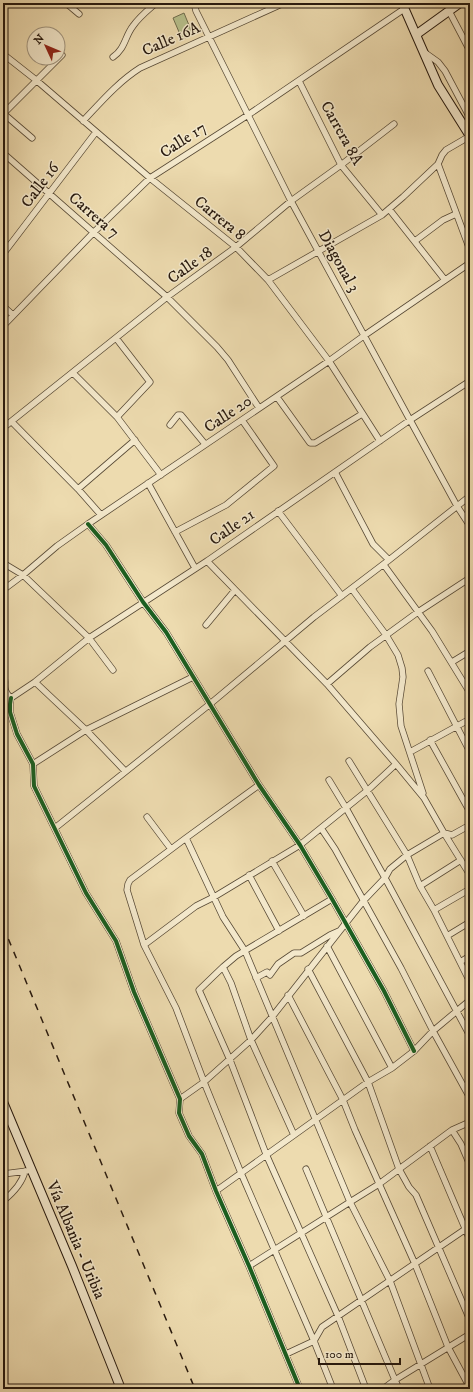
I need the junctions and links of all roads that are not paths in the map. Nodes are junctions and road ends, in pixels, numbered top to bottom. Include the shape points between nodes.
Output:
1 (66, 3) edge
2 (156, 3) edge
3 (194, 3) edge
4 (284, 3) edge
5 (460, 3) edge
6 (403, 6) edge
7 (449, 11) junction
8 (79, 14) dead end
9 (416, 34) junction
10 (209, 37) junction
11 (470, 51) edge
12 (424, 52) junction
13 (3, 54) edge
14 (113, 57) dead end
15 (51, 66) edge
16 (36, 80) junction
17 (299, 81) junction
18 (3, 114) edge
19 (248, 115) junction
20 (470, 118) edge
21 (83, 121) junction
22 (394, 124) dead end
23 (96, 132) junction
24 (470, 136) edge
25 (32, 138) dead end
26 (3, 153) edge
27 (438, 164) junction
28 (341, 165) junction
29 (150, 178) junction
30 (50, 194) junction
31 (290, 201) junction
32 (389, 209) junction
33 (382, 214) junction
34 (456, 214) junction
35 (94, 232) junction
36 (415, 241) junction
37 (236, 247) junction
38 (318, 250) junction
39 (470, 250) edge
40 (3, 254) edge
41 (470, 263) edge
42 (268, 280) junction
43 (445, 280) junction
44 (167, 298) junction
45 (3, 306) edge
46 (13, 315) junction
47 (3, 326) edge
48 (364, 335) junction
49 (116, 338) junction
50 (329, 361) junction
51 (73, 373) junction
52 (470, 381) edge
53 (277, 397) junction
54 (259, 408) junction
55 (362, 414) junction
56 (117, 418) junction
57 (242, 420) junction
58 (410, 420) junction
59 (12, 422) junction
60 (170, 425) dead end
61 (3, 428) edge
62 (135, 440) junction
63 (380, 442) junction
64 (206, 444) junction
65 (335, 472) junction
66 (161, 475) junction
67 (148, 483) junction
68 (78, 489) junction
69 (470, 496) edge
70 (457, 506) junction
71 (278, 511) junction
72 (101, 515) junction
73 (88, 524) junction
74 (470, 526) edge
75 (175, 532) junction
76 (389, 560) junction
77 (207, 561) junction
78 (3, 563) edge
79 (384, 565) junction
80 (195, 568) junction
81 (23, 575) junction
82 (470, 578) edge
83 (352, 589) junction
84 (3, 590) edge
85 (235, 590) junction
86 (342, 596) junction
87 (143, 602) junction
88 (418, 612) junction
89 (206, 625) dead end
90 (386, 635) junction
91 (89, 638) junction
92 (285, 641) junction
93 (470, 651) edge
94 (452, 662) junction
95 (113, 670) dead end
96 (3, 671) edge
97 (428, 671) dead end
98 (193, 677) junction
99 (35, 682) junction
100 (327, 684) junction
101 (468, 686) edge
102 (470, 693) edge
103 (11, 698) junction
104 (210, 704) junction
105 (470, 719) edge
106 (457, 726) junction
107 (86, 730) junction
108 (430, 740) junction
109 (410, 752) junction
110 (470, 752) edge
111 (349, 762) dead end
112 (33, 764) junction
113 (396, 764) junction
114 (125, 771) junction
115 (329, 780) dead end
116 (259, 785) junction
117 (368, 790) junction
118 (424, 798) junction
119 (346, 808) junction
120 (470, 812) edge
121 (147, 818) dead end
122 (470, 825) edge
123 (55, 828) junction
124 (321, 828) junction
125 (444, 833) junction
126 (186, 838) junction
127 (300, 845) junction
128 (171, 849) junction
129 (407, 855) junction
130 (461, 860) junction
131 (272, 861) junction
132 (249, 875) junction
133 (470, 875) edge
134 (385, 878) junction
135 (420, 886) junction
136 (470, 889) edge
137 (214, 897) junction
138 (332, 899) junction
139 (364, 900) junction
140 (434, 910) junction
141 (304, 916) junction
142 (470, 922) edge
143 (346, 924) junction
144 (279, 931) junction
145 (339, 931) junction
146 (447, 936) junction
147 (144, 945) junction
148 (327, 946) junction
149 (245, 951) junction
150 (470, 956) edge
151 (460, 962) junction
152 (223, 967) junction
153 (308, 969) junction
154 (256, 978) junction
155 (470, 982) edge
156 (288, 995) junction
157 (470, 1000) edge
158 (456, 1012) junction
159 (272, 1017) junction
160 (433, 1031) junction
161 (470, 1036) edge
162 (251, 1040) junction
163 (414, 1051) junction
164 (230, 1060) junction
165 (392, 1068) junction
166 (204, 1082) junction
167 (368, 1082) junction
168 (470, 1098) edge
169 (180, 1099) junction
170 (343, 1100) junction
171 (3, 1102) edge
172 (316, 1119) junction
173 (470, 1122) edge
174 (452, 1130) junction
175 (294, 1135) junction
176 (430, 1146) junction
177 (266, 1154) junction
178 (470, 1165) edge
179 (306, 1169) dead end
180 (399, 1169) junction
181 (28, 1170) junction
182 (241, 1173) junction
183 (3, 1174) edge
184 (379, 1184) junction
185 (216, 1191) junction
186 (3, 1202) edge
187 (350, 1202) junction
188 (327, 1216) junction
189 (468, 1228) edge
190 (301, 1233) junction
191 (470, 1240) edge
192 (438, 1248) junction
193 (274, 1250) junction
194 (414, 1264) junction
195 (249, 1266) junction
196 (390, 1280) junction
197 (362, 1300) junction
198 (338, 1316) junction
199 (470, 1320) edge
200 (470, 1334) edge
201 (314, 1341) junction
202 (448, 1347) junction
203 (286, 1354) junction
204 (422, 1364) junction
205 (395, 1380) junction
206 (470, 1388) edge
207 (121, 1389) edge
208 (300, 1389) edge
209 (333, 1389) edge
210 (366, 1389) edge
211 (383, 1389) edge
212 (399, 1389) edge
213 (430, 1389) edge

1 - 8 street
2 - 14 street via 133,26 123,47
3 - 10 street, Diagonal 3
4 - 10 street, Calle 16A
5 - 7 main road
6 - 9 main road
6 - 17 street, Calle 17
7 - 9 main road
7 - 11 street
9 - 12 main road
10 - 19 street, Diagonal 3
10 - 21 street, Calle 16A via 129,75
12 - 20 street via 445,71
12 - 24 main road via 438,84
13 - 16 street, Carrera 8
15 - 16 street
16 - 18 street
16 - 21 street, Carrera 8
17 - 19 street, Calle 17
17 - 28 street, Carrera 8A
18 - 25 street
19 - 29 street, Calle 17
19 - 31 street, Diagonal 3
21 - 23 street, Carrera 8
22 - 28 street, Calle 18
23 - 29 street, Carrera 8
23 - 30 street, Calle 16
24 - 27 street via 446,150
26 - 30 street, Carrera 7
27 - 32 street
27 - 34 street
28 - 31 street, Calle 18
28 - 33 street, Carrera 8A
29 - 35 street, Calle 17
29 - 37 street, Carrera 8
30 - 35 street, Carrera 7
30 - 40 street, Calle 16
31 - 37 street, Calle 18
31 - 38 street, Diagonal 3
32 - 33 street
32 - 36 street
33 - 38 street
34 - 36 street via 443,220
34 - 39 street
35 - 44 street, Carrera 7
35 - 46 street, Calle 17
36 - 43 street
37 - 42 street, Carrera 8
37 - 44 street, Calle 18
38 - 42 street
38 - 48 street, Diagonal 3
41 - 43 street, Calle 20
42 - 50 street, Carrera 8
43 - 48 street, Calle 20
44 - 49 street, Calle 18
44 - 54 street, Carrera 7 via 225,356
45 - 46 street
46 - 47 street, Calle 17
48 - 50 street, Calle 20
48 - 58 street, Diagonal 3
49 - 51 street, Calle 18
49 - 56 street via 150,382
50 - 53 street, Calle 20
50 - 55 street, Carrera 8
51 - 56 street
51 - 59 street, Calle 18
52 - 58 street, Calle 21
53 - 54 street, Calle 20
53 - 55 street via 310,443 315,443
54 - 57 street, Calle 20
55 - 63 street, Carrera 8
56 - 62 street
57 - 64 street, Calle 20
57 - 75 street via 274,466 226,505
58 - 63 street, Calle 21
58 - 70 street, Diagonal 3
59 - 61 street, Calle 18
59 - 68 street
60 - 64 street via 178,415 181,415
62 - 66 street
62 - 68 street
63 - 65 street, Calle 21
64 - 66 street, Calle 20
65 - 71 street, Calle 21
65 - 76 street via 373,544
66 - 67 street, Calle 20
67 - 72 street, Calle 20
67 - 75 street
68 - 72 street
69 - 70 street
70 - 74 street, Diagonal 3
70 - 76 street
71 - 77 street, Calle 21
71 - 86 street
72 - 73 street, Calle 20
73 - 81 street, Calle 20
73 - 87 street via 106,545
75 - 80 street
76 - 79 street
77 - 80 street, Calle 21
77 - 85 street
78 - 81 street
79 - 83 street
79 - 88 street
80 - 87 street, Calle 21
81 - 84 street, Calle 20
81 - 91 street
82 - 88 street
83 - 86 street
83 - 90 street
85 - 89 street
85 - 92 street
86 - 92 street
87 - 91 street, Calle 21
87 - 98 street via 166,632
88 - 90 street
88 - 94 street
90 - 100 street
90 - 109 street via 398,655 402,668 399,704 401,726
91 - 95 street
91 - 99 street, Calle 21
92 - 100 street
92 - 104 street
93 - 94 street
94 - 101 street
96 - 103 street via 6,682 4,689
97 - 106 street
98 - 104 street
98 - 107 street
99 - 103 street, Calle 21
99 - 107 street
100 - 113 street
101 - 102 street
103 - 112 street via 10,712 17,734
104 - 114 street
104 - 116 street
105 - 106 street
106 - 108 street
106 - 110 street
107 - 112 street
107 - 114 street
108 - 109 street
108 - 120 street
109 - 118 street
111 - 117 street
112 - 123 street via 34,786
113 - 117 street
113 - 118 street
114 - 123 street
115 - 119 street
116 - 126 street
116 - 127 street
117 - 119 street
117 - 129 street
118 - 125 street
119 - 124 street
119 - 134 street
121 - 128 street
122 - 125 street via 452,835
123 - 169 street via 86,893 116,941 134,992
124 - 127 street
124 - 139 street
125 - 129 street
125 - 130 street
126 - 128 street
126 - 137 street
127 - 131 street
127 - 138 street
128 - 147 street via 128,884 127,890
129 - 134 street via 390,869
129 - 135 street
130 - 133 street
130 - 135 street
131 - 132 street
131 - 141 street
132 - 137 street
132 - 144 street
134 - 139 street
134 - 158 street
135 - 140 street
136 - 140 street
137 - 147 street via 196,906
137 - 149 street
138 - 141 street
138 - 143 street
139 - 143 street
139 - 160 street
140 - 146 street
141 - 144 street
142 - 146 street
143 - 145 street
143 - 163 street
144 - 149 street
145 - 148 street
145 - 154 street via 301,953 294,953 278,964 270,975 267,972
146 - 151 street
147 - 166 street via 176,1008
148 - 153 street
148 - 165 street
149 - 152 street
149 - 154 street
150 - 151 street
151 - 155 street
152 - 162 street
152 - 164 street via 199,990
153 - 156 street
153 - 167 street
154 - 159 street
156 - 159 street
156 - 170 street
157 - 158 street
158 - 160 street
158 - 161 street
159 - 162 street
159 - 172 street
160 - 163 street
160 - 168 street
162 - 164 street
162 - 175 street
163 - 165 street
164 - 166 street
164 - 177 street
165 - 167 street
166 - 169 street
166 - 182 street
167 - 170 street
167 - 180 street
169 - 185 street via 179,1113 189,1136 202,1154
170 - 172 street
170 - 184 street
171 - 181 main road, Vía Albania - Uribia
172 - 175 street
172 - 187 street
173 - 174 street
174 - 176 street
174 - 178 street
175 - 177 street
176 - 180 street
176 - 189 street
177 - 182 street
177 - 190 street
179 - 188 street
180 - 184 street
180 - 192 street via 416,1195
181 - 183 street
181 - 186 street via 18,1187
181 - 207 main road, Vía Albania - Uribia via 72,1266
182 - 185 street
182 - 193 street
184 - 187 street
184 - 194 street
185 - 195 street
187 - 188 street
187 - 196 street
188 - 190 street
188 - 197 street
189 - 191 street
189 - 192 street
190 - 193 street
190 - 198 street
192 - 194 street
192 - 199 street
193 - 195 street
193 - 201 street
194 - 196 street
194 - 202 street
195 - 203 street
196 - 197 street
196 - 204 street
197 - 198 street
197 - 205 street
198 - 201 street via 322,1327
198 - 210 street
200 - 202 street
201 - 203 street
201 - 209 street
202 - 204 street
202 - 206 street
203 - 208 street
204 - 205 street
204 - 213 street
205 - 211 street
205 - 212 street

